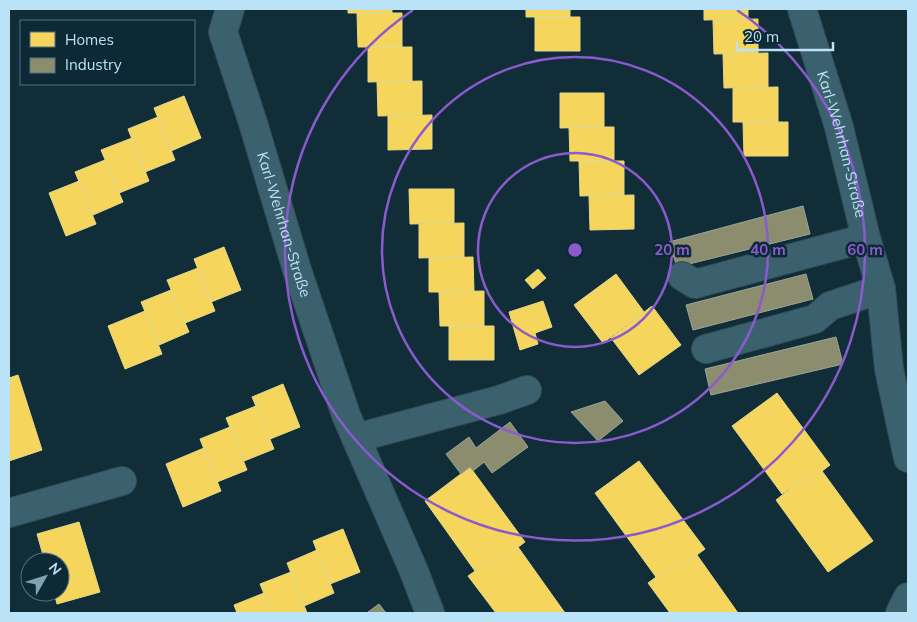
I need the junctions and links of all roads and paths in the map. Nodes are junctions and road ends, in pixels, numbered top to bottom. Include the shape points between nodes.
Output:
1 (230, 9) edge
2 (802, 9) edge
3 (866, 238) junction
4 (682, 276) dead end
5 (881, 289) junction
6 (706, 349) dead end
7 (526, 390) dead end
8 (356, 438) junction
9 (908, 458) edge
10 (122, 481) dead end
11 (9, 514) edge
12 (908, 597) edge
13 (430, 613) edge
14 (900, 613) edge

1 - 8 street, Karl-Wehrhan-Straße via 224,32 297,270
2 - 3 street, Karl-Wehrhan-Straße via 840,127
3 - 4 street via 695,284
3 - 5 street, Karl-Wehrhan-Straße
5 - 6 street via 830,306 814,319
5 - 9 street, Karl-Wehrhan-Straße via 889,369
7 - 8 street
8 - 13 street, Karl-Wehrhan-Straße
10 - 11 street
12 - 14 street

